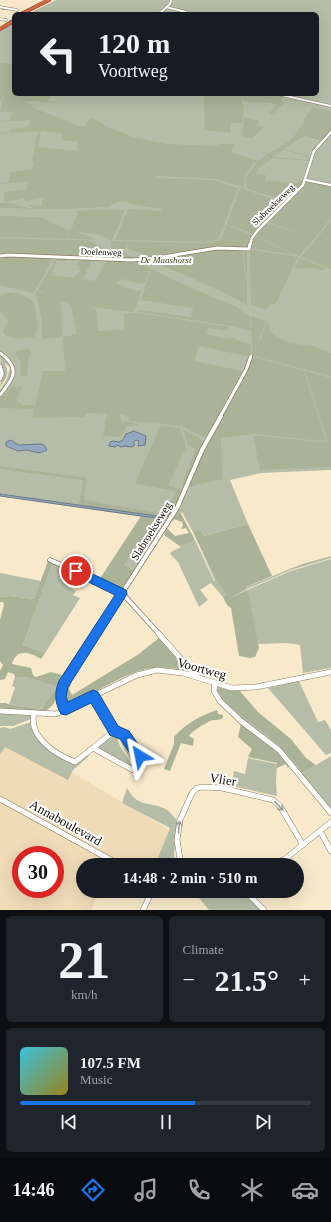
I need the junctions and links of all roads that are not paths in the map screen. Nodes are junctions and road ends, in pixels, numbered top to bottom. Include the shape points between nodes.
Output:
1 (49, 0) edge
2 (54, 0) edge
3 (171, 0) edge
4 (0, 7) edge
5 (166, 7) junction
6 (18, 10) dead end
7 (25, 12) edge
8 (30, 12) edge
9 (161, 12) edge
10 (186, 12) dead end
11 (0, 19) edge
12 (11, 21) edge
13 (0, 28) edge
14 (286, 96) edge
15 (331, 106) edge
16 (331, 132) edge
17 (306, 180) junction
18 (331, 185) edge
19 (249, 249) joint
20 (0, 256) edge
21 (0, 353) edge
22 (251, 356) dead end
23 (0, 366) edge
24 (0, 379) edge
25 (0, 395) edge
26 (50, 560) dead end
27 (122, 593) junction
28 (331, 672) edge
29 (197, 678) junction
30 (215, 683) junction
31 (93, 696) junction
32 (66, 710) junction
33 (0, 711) edge
34 (34, 713) junction
35 (114, 731) junction
36 (93, 748) junction
37 (0, 799) edge
38 (331, 813) edge
39 (331, 822) edge
40 (320, 831) junction
41 (303, 845) junction
42 (331, 850) edge
43 (107, 858) edge
44 (179, 858) edge
45 (287, 858) edge
46 (149, 898) edge
47 (252, 898) edge
48 (143, 910) edge
49 (264, 910) edge

1 - 7 highway
2 - 8 highway
3 - 5 street
4 - 6 street
5 - 9 street
5 - 10 street
11 - 12 street
12 - 13 highway
14 - 15 street
16 - 17 street, Slabroekseweg via 314,152
17 - 18 street
17 - 19 street, Slabroekseweg via 258,230
19 - 20 street, Doelenweg via 217,248 138,260
21 - 25 street via 12,362 14,370 12,380
22 - 27 street, Slabroekseweg via 246,370 202,450 177,508
23 - 24 street
26 - 27 street
27 - 29 street
27 - 32 street, Slabroekseweg via 63,685 60,697
28 - 30 street, Voortweg via 256,687 232,688
29 - 30 street, Voortweg
29 - 31 street, Voortweg via 183,673 157,670 137,675
30 - 38 street via 214,691 220,701 279,750
31 - 32 street, Voortweg
31 - 35 street
32 - 34 street, Voortweg via 51,714
33 - 34 street, Voortweg
34 - 36 street via 33,725 37,734 51,748 72,761
35 - 36 street
35 - 36 street via 124,735 139,754 133,770
37 - 43 street, Annaboulevard
39 - 40 street
40 - 41 street
40 - 42 street
44 -> 41 street, Vlier via 180,820 190,795 198,787 209,786 273,800 280,806
41 - 45 street
46 - 48 street
47 - 49 street

